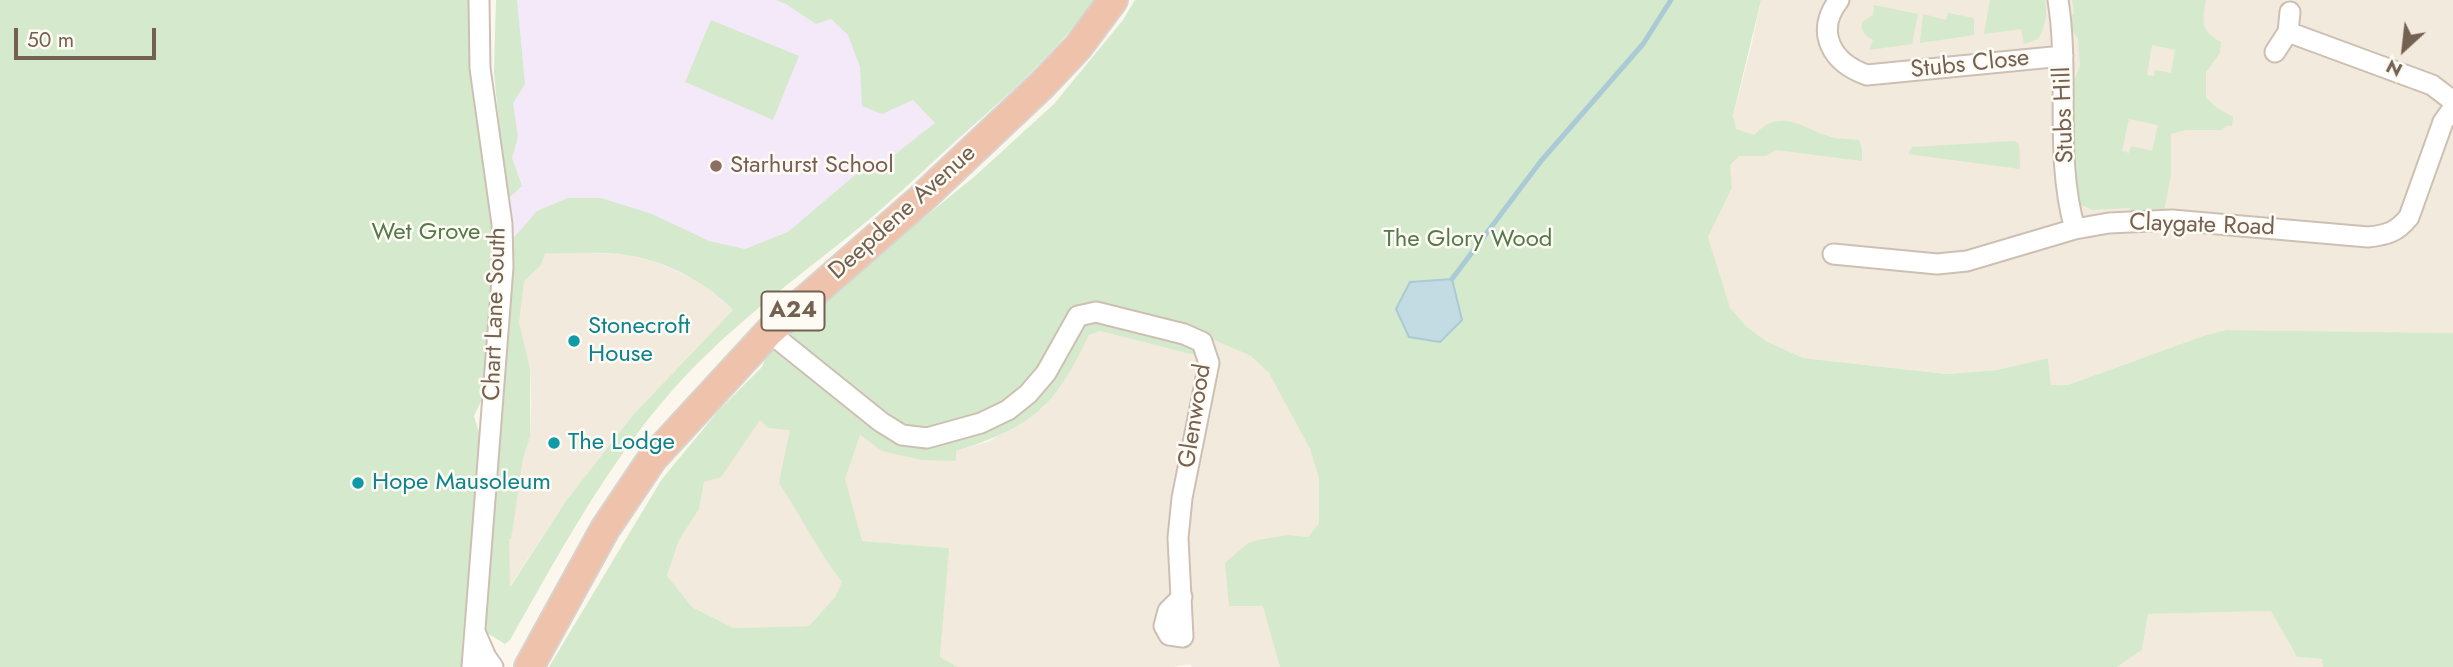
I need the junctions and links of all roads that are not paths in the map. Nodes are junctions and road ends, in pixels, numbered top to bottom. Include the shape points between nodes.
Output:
1 (479, 0) edge
2 (1113, 0) edge
3 (1839, 0) edge
4 (2058, 0) edge
5 (2275, 52) dead end
6 (2063, 56) junction
7 (2453, 101) edge
8 (2453, 108) edge
9 (2075, 229) junction
10 (1833, 254) dead end
11 (769, 332) junction
12 (1182, 597) dead end
13 (474, 629) junction
14 (472, 667) edge
15 (493, 667) edge
16 (529, 667) edge

1 - 13 street, Chart Lane South via 480,68 499,199 503,267
2 - 11 highway, Deepdene Avenue / A24 via 1042,85
3 - 6 street, Stubs Close via 1828,22 1829,44 1856,72 1877,76
4 - 6 street, Stubs Hill
5 - 7 street via 2289,22 2432,85
6 - 9 street, Stubs Hill via 2067,198
8 - 9 street, Claygate Road via 2443,121 2409,217 2389,235 2172,220
9 - 10 street, Claygate Road via 1967,261 1937,264
11 - 12 street, Glenwood via 881,422 902,435 927,438 981,423 1028,394 1046,373 1078,316 1096,312 1202,342 1209,363 1182,498 1178,538
11 - 16 highway, Deepdene Avenue / A24 via 652,459 606,529
13 - 14 street, Chart Lane South
13 - 15 street, Chart Lane South

